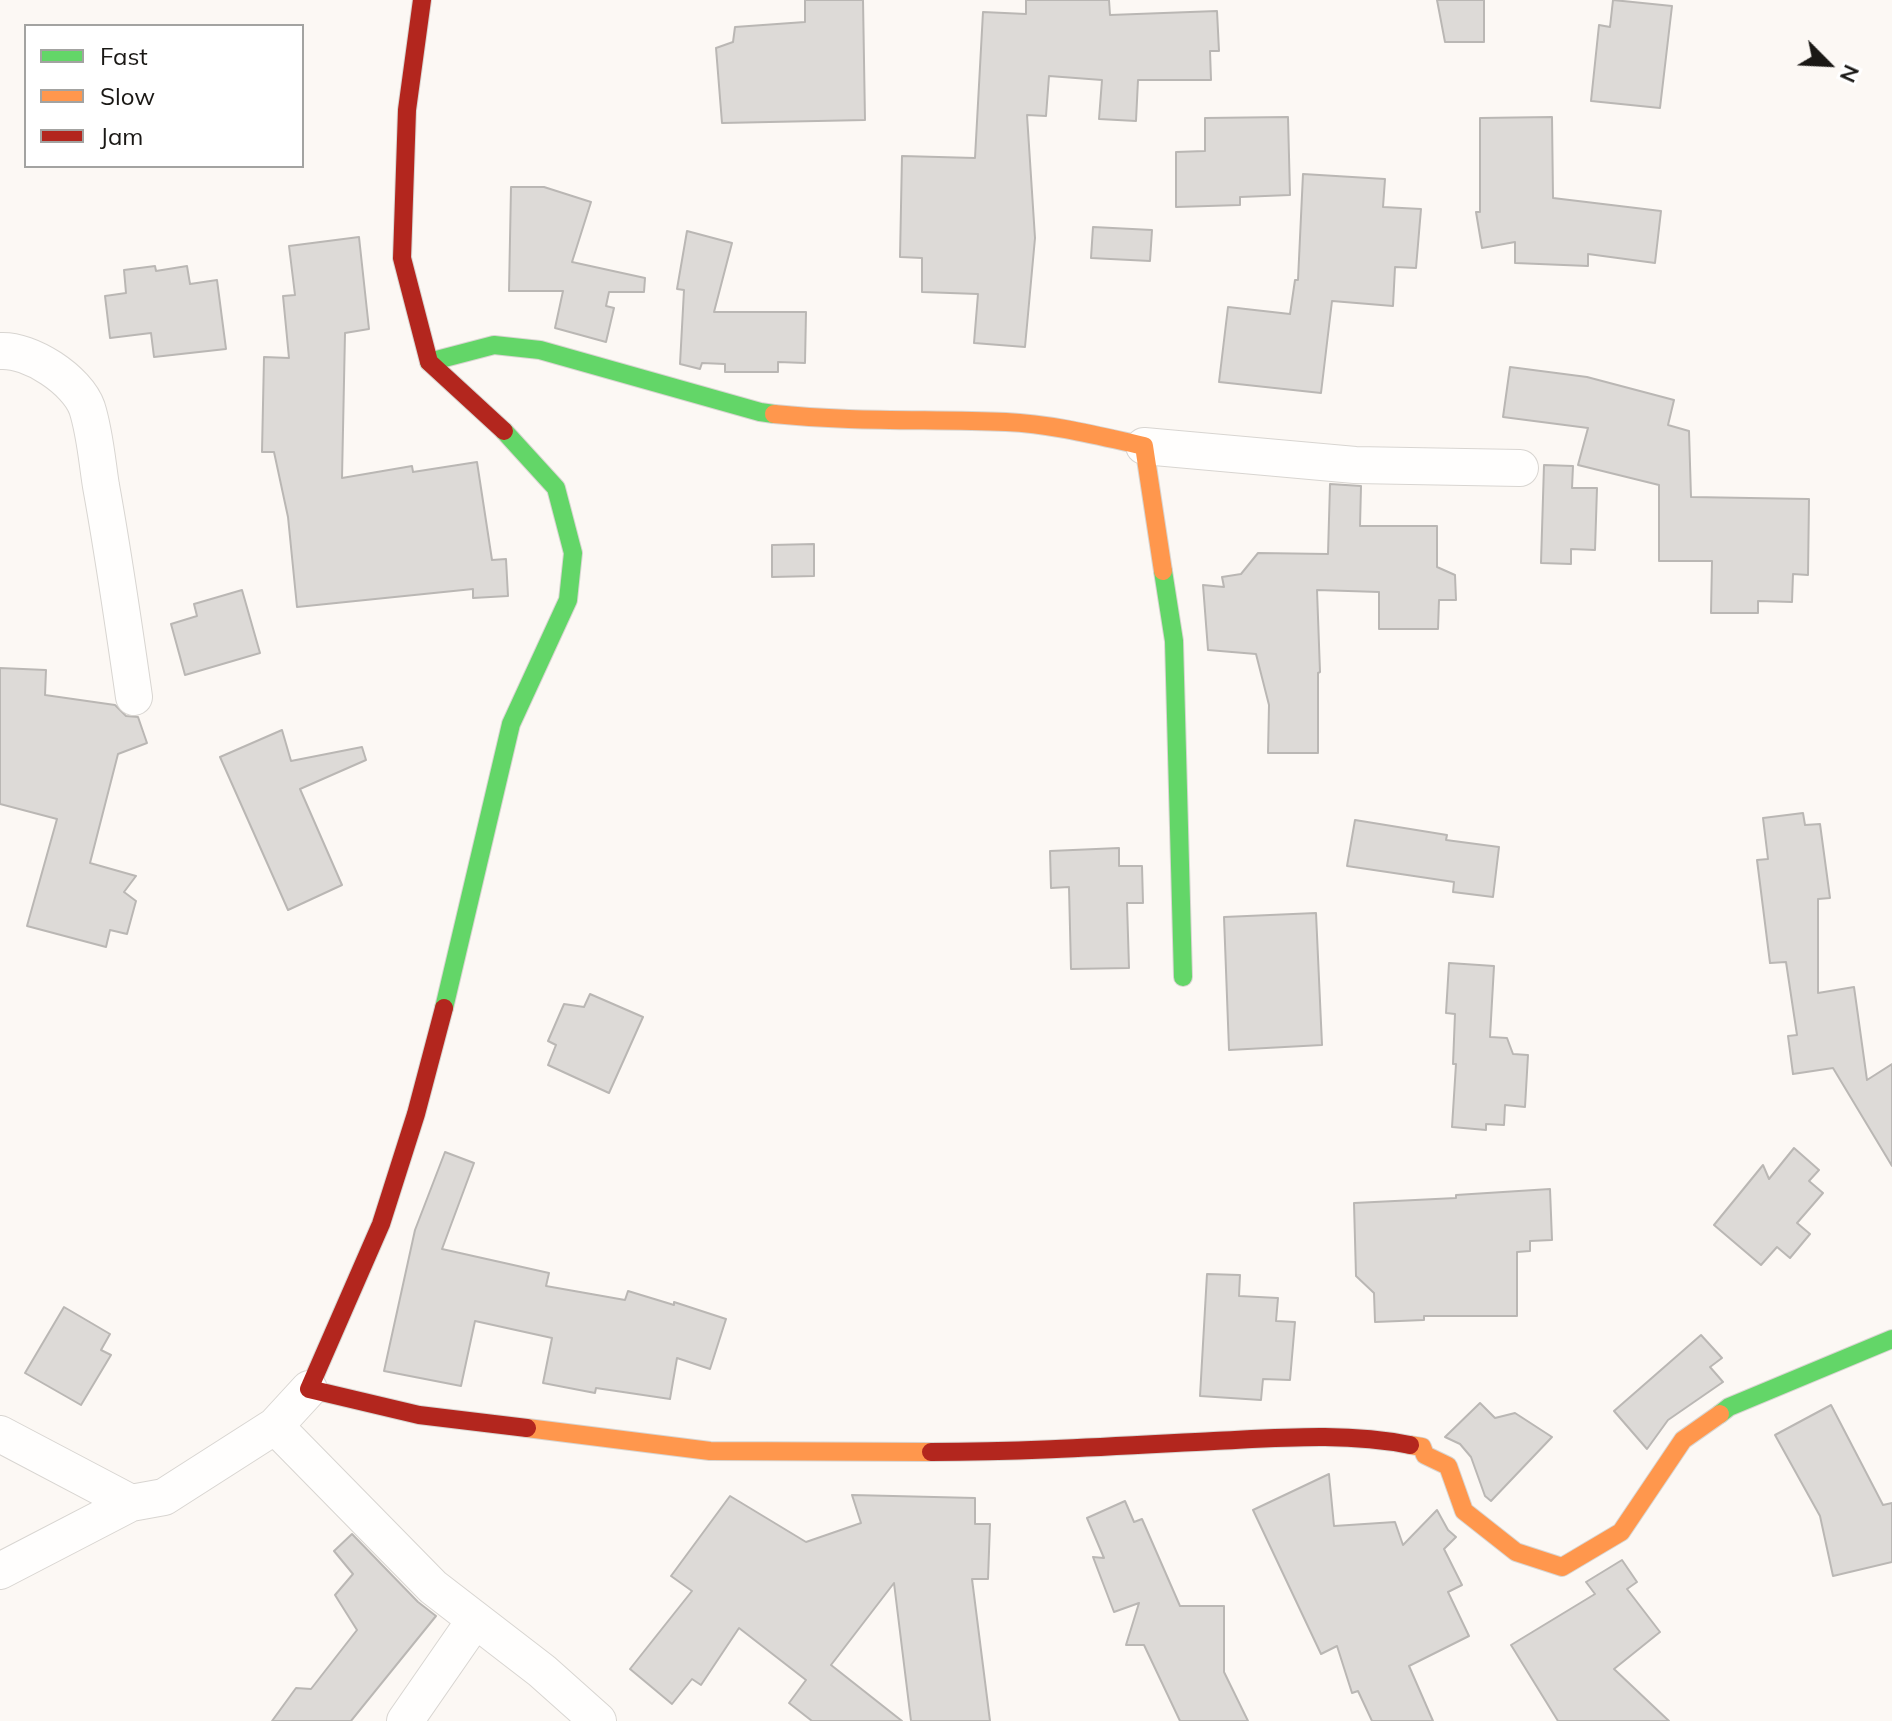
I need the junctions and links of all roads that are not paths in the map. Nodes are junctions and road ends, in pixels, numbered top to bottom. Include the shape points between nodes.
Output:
1 (422, 0) edge
2 (0, 351) edge
3 (429, 362) junction
4 (1144, 446) junction
5 (1520, 468) dead end
6 (134, 697) dead end
7 (1183, 977) dead end
8 (1892, 1339) edge
9 (309, 1389) junction
10 (275, 1426) junction
11 (0, 1434) edge
12 (131, 1503) junction
13 (0, 1571) edge
14 (475, 1620) junction
15 (405, 1721) edge
16 (598, 1721) edge

1 - 3 street via 407,110 402,258
2 - 6 street via 41,361 65,378 87,406
3 - 4 street via 494,345 540,350 760,412 849,420 1009,422
3 - 9 street via 556,488 573,553 568,600 511,724 447,998 381,1224
4 - 5 street via 1355,465
4 - 7 street via 1174,641
8 - 9 street via 1729,1407 1683,1440 1621,1532 1562,1567 1516,1552 1464,1511 1448,1466 1425,1455 1422,1447 1391,1441 1301,1437 996,1452 710,1451 419,1415
9 - 10 street
10 - 12 street via 164,1497
10 - 14 street via 433,1587
11 - 12 street
12 - 13 street
14 - 15 street
14 - 16 street

